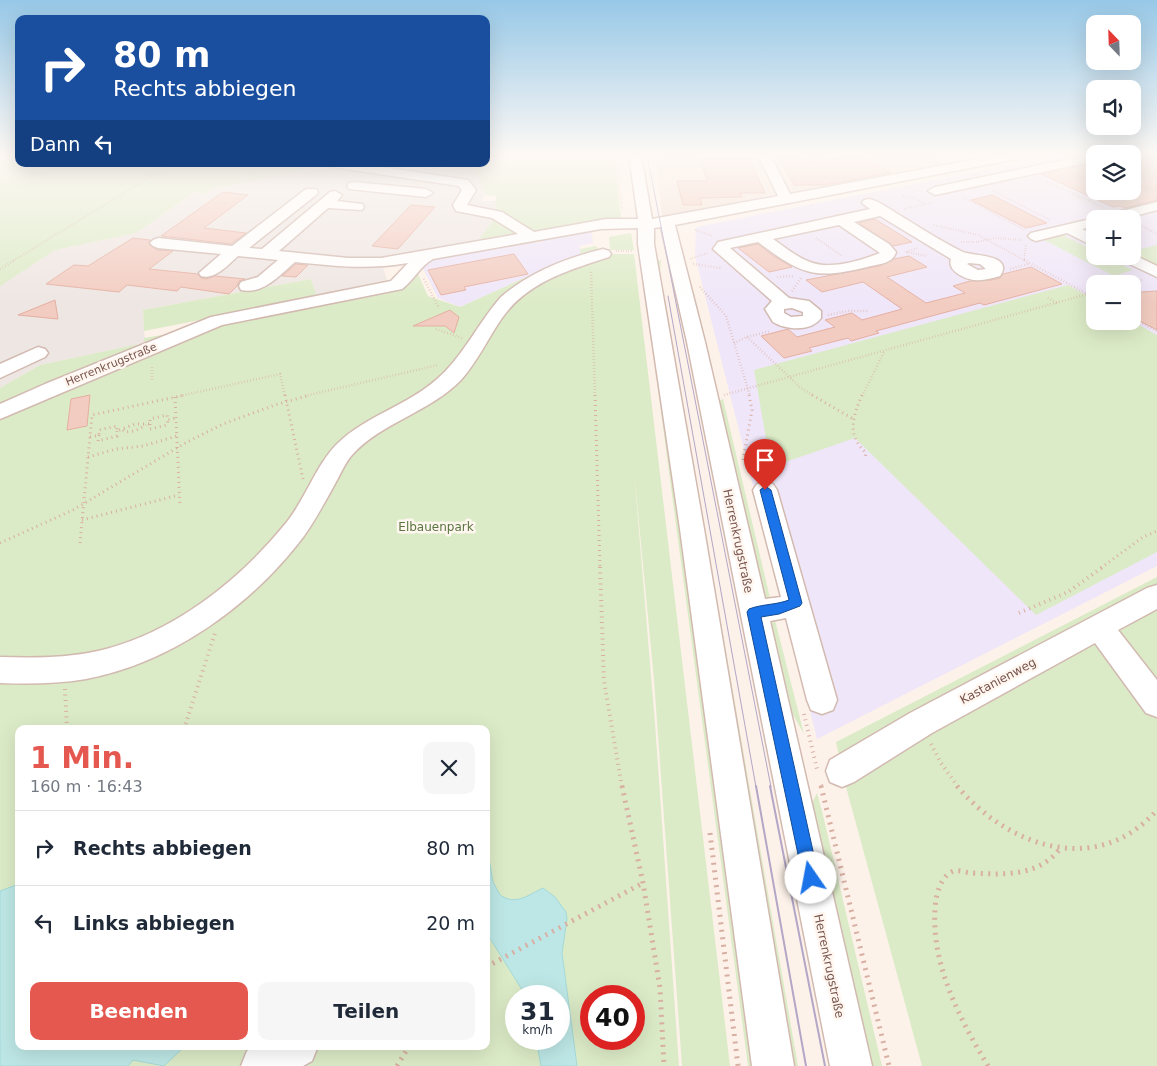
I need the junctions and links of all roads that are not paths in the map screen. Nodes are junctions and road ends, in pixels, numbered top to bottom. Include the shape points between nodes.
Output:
1 (295, 205) edge
2 (324, 205) edge
3 (349, 205) edge
4 (460, 205) edge
5 (637, 205) edge
6 (755, 205) edge
7 (767, 205) edge
8 (872, 205) edge
9 (1157, 206) edge
10 (358, 207) dead end
11 (885, 212) junction
12 (1141, 212) edge
13 (841, 220) junction
14 (667, 222) junction
15 (638, 224) junction
16 (1086, 224) edge
17 (801, 228) junction
18 (1068, 228) junction
19 (531, 236) junction
20 (1036, 236) road end
21 (760, 237) junction
22 (1086, 237) edge
23 (158, 243) dead end
24 (236, 250) junction
25 (266, 254) junction
26 (605, 254) road end
27 (292, 256) junction
28 (962, 259) road end
29 (425, 260) junction
30 (1141, 264) edge
31 (1157, 272) edge
32 (207, 273) dead end
33 (785, 303) junction
34 (256, 313) junction
35 (224, 319) junction
36 (144, 335) dead end
37 (38, 353) dead end
38 (0, 372) edge
39 (0, 412) edge
40 (765, 490) dead end
41 (1157, 596) edge
42 (796, 603) junction
43 (754, 612) junction
44 (1099, 627) junction
45 (0, 670) edge
46 (822, 700) dead end
47 (1157, 703) edge
48 (842, 770) dead end
49 (290, 1050) edge
50 (262, 1066) edge
51 (773, 1066) edge
52 (851, 1066) edge

1 - 24 street
2 - 25 street
3 - 10 street
4 - 19 street via 462,209 497,215
5 - 15 street
6 - 14 street
7 - 17 street
8 - 11 street
9 - 12 street
11 - 13 street
11 - 28 street
13 - 17 street
13 - 21 street via 883,247 888,252 887,256 834,270 812,269 801,266
14 - 15 street
14 - 43 street, Herrenkrugstraße
15 - 19 street via 592,226
15 - 51 street via 646,244 694,539
16 - 18 street
17 - 21 street
18 - 20 street
18 - 22 street
19 - 29 street
21 - 33 street via 732,242 721,249
23 - 24 street
24 - 25 street
24 - 32 street
25 - 27 street
26 - 45 street via 551,272 518,291 500,307 455,374 345,449 309,509 267,562 226,599 182,628 137,651 100,663 64,669
27 - 29 street via 354,263
27 - 34 street via 264,281 247,286 252,289
29 - 34 street, Herrenkrugstraße via 407,278 392,286
30 - 31 street
33 - 33 street via 776,306 774,312 780,318 791,322 807,321 813,314 803,305
34 - 35 street, Herrenkrugstraße
35 - 36 street, Herrenkrugstraße
35 - 39 street, Herrenkrugstraße
37 - 38 street
40 - 42 street
41 - 44 street, Kastanienweg
42 - 43 street
42 - 46 street
43 - 52 street, Herrenkrugstraße
44 - 47 street
44 - 48 street, Kastanienweg via 921,723
49 - 50 street

